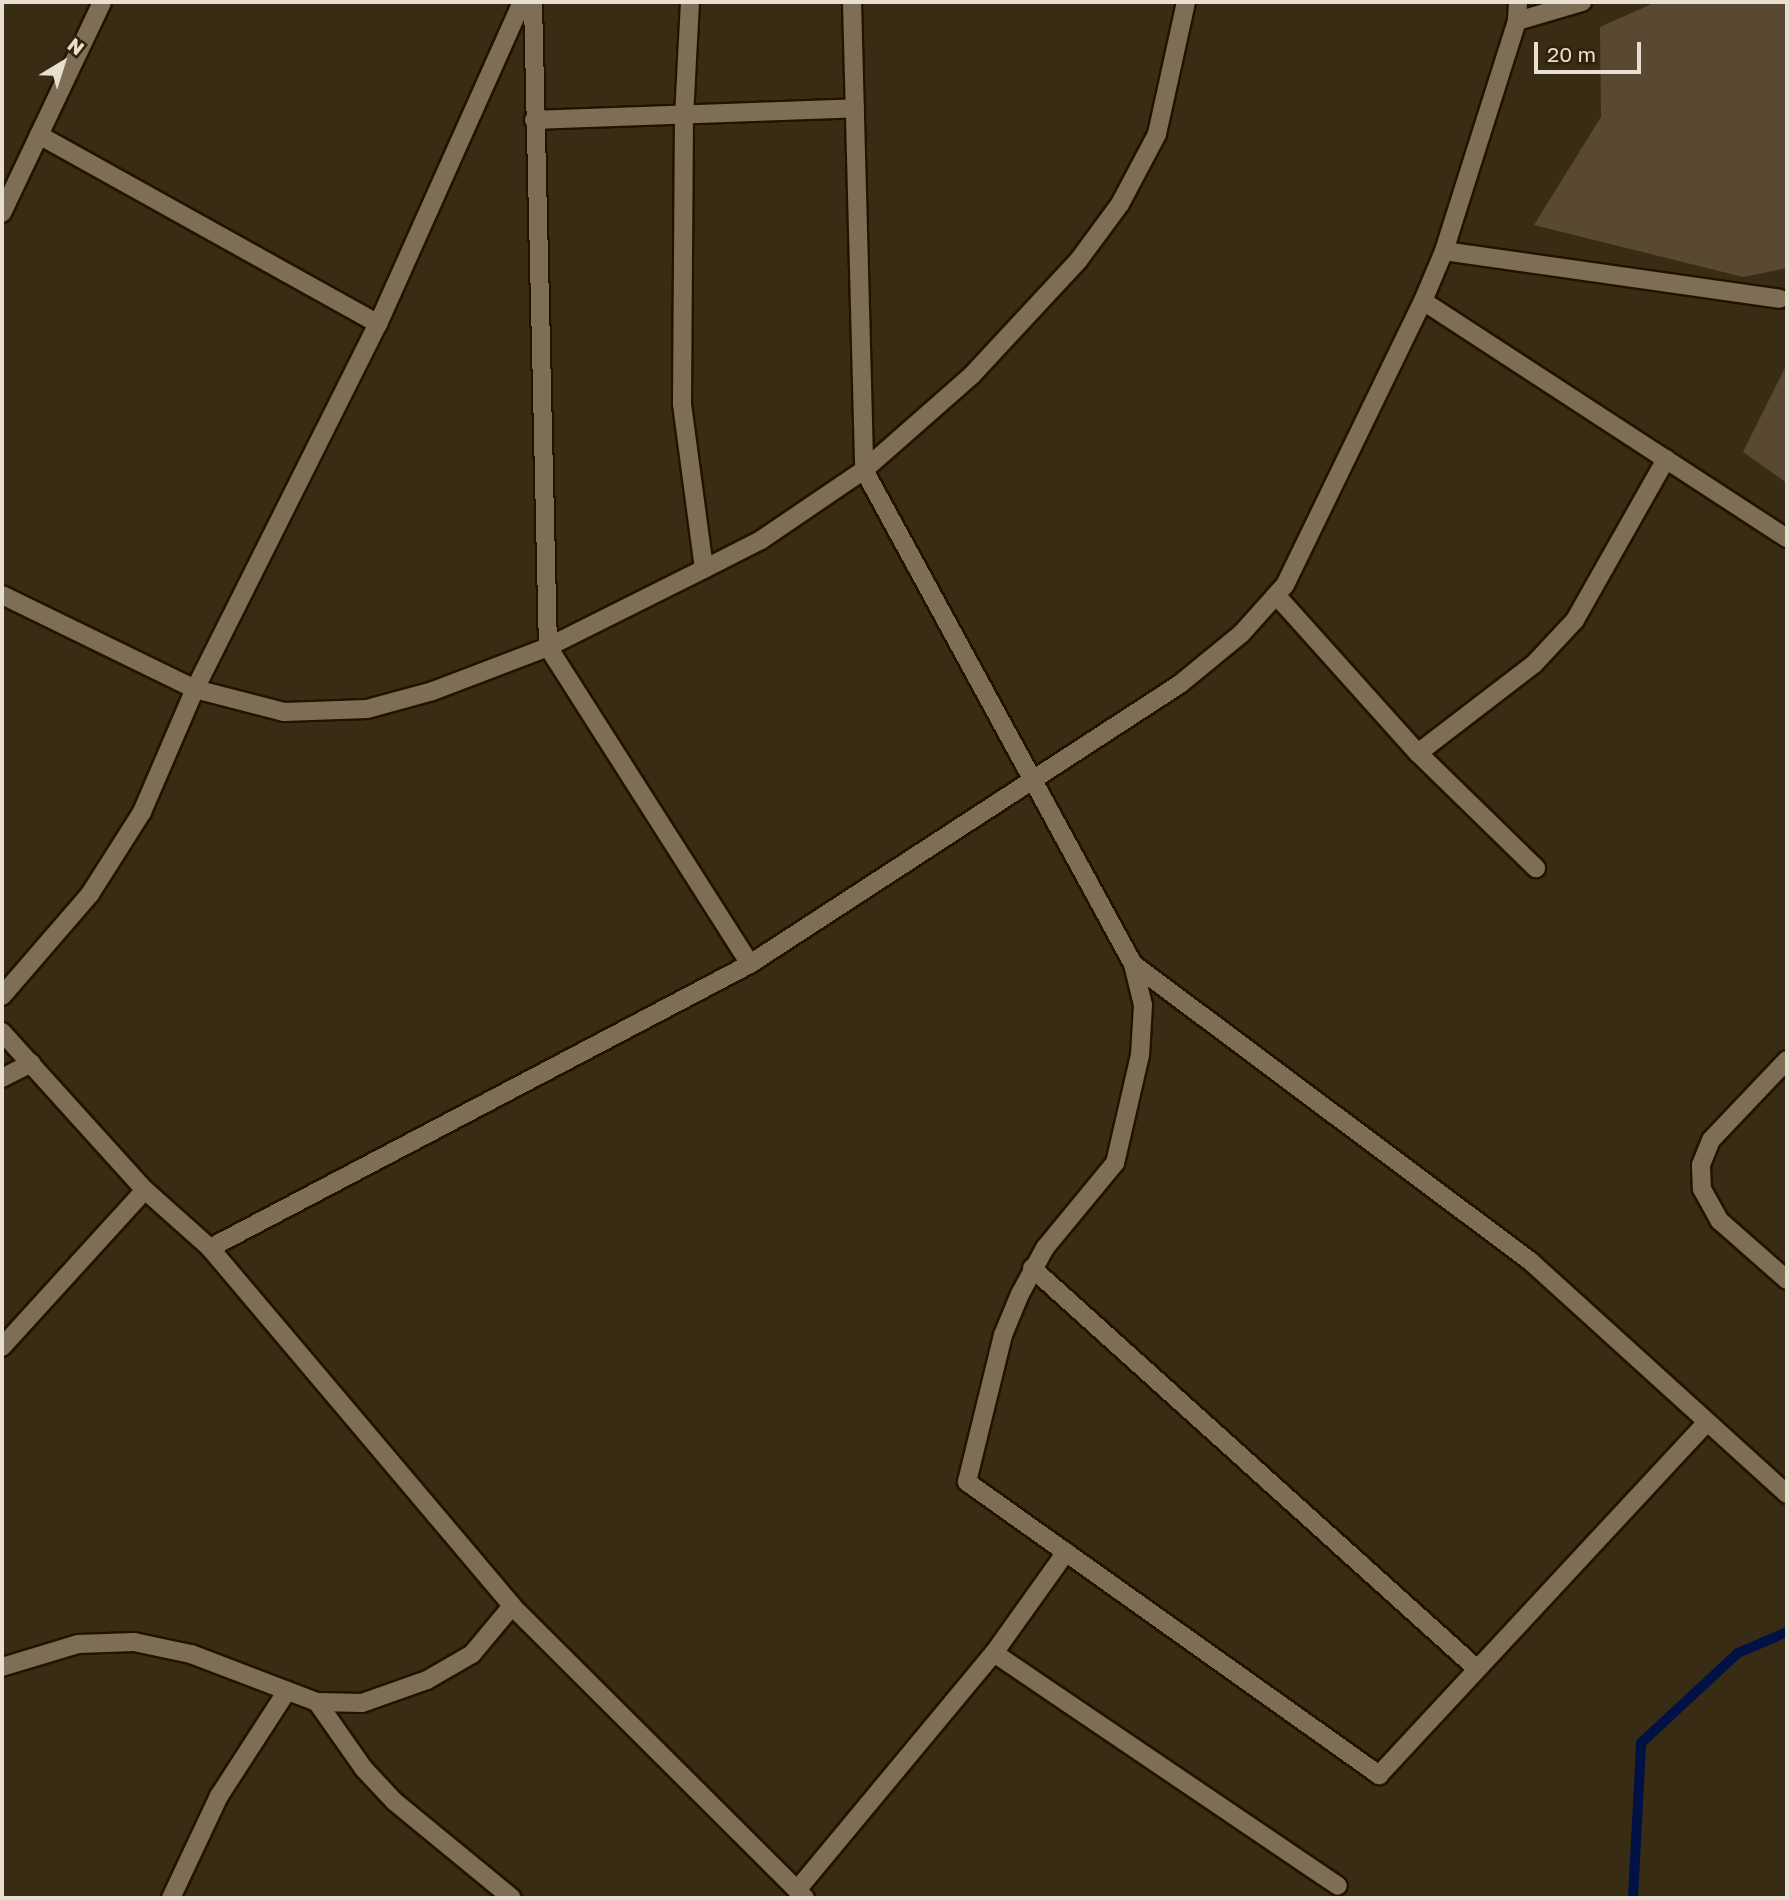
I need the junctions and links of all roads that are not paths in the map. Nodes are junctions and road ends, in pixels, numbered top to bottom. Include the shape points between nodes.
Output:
1 (102, 2) edge
2 (522, 2) edge
3 (533, 2) edge
4 (690, 2) edge
5 (852, 2) edge
6 (1186, 2) edge
7 (1518, 2) edge
8 (1582, 2) edge
9 (1517, 21) junction
10 (855, 108) junction
11 (684, 115) junction
12 (534, 120) junction
13 (39, 135) junction
14 (2, 214) edge
15 (1444, 251) junction
16 (1780, 299) dead end
17 (1423, 301) junction
18 (378, 324) junction
19 (1666, 459) junction
20 (864, 470) junction
21 (1787, 538) edge
22 (704, 569) junction
23 (2, 595) edge
24 (1276, 595) junction
25 (548, 647) junction
26 (195, 689) junction
27 (1418, 753) junction
28 (1032, 780) junction
29 (1536, 868) dead end
30 (750, 964) junction
31 (1133, 964) junction
32 (2, 996) edge
33 (2, 1032) edge
34 (31, 1063) junction
35 (1786, 1065) edge
36 (2, 1078) edge
37 (145, 1190) junction
38 (210, 1248) junction
39 (1032, 1268) junction
40 (1787, 1280) edge
41 (2, 1346) edge
42 (1706, 1423) junction
43 (1787, 1494) edge
44 (1066, 1552) junction
45 (512, 1606) junction
46 (994, 1653) junction
47 (2, 1667) edge
48 (1477, 1669) junction
49 (286, 1691) junction
50 (317, 1702) junction
51 (1338, 1886) dead end
52 (801, 1894) edge
53 (171, 1898) edge
54 (512, 1898) edge

1 - 13 street
2 - 18 street
3 - 12 street
4 - 11 street
5 - 10 street
6 - 20 street via 1157,134 1120,204 1078,261 972,375
7 - 9 street
8 - 9 street
9 - 15 street
10 - 11 street
10 - 20 street
11 - 12 street
11 - 22 street via 682,404
12 - 25 street
13 - 14 street
13 - 18 street
15 - 16 street
15 - 17 street
17 - 19 street
17 - 24 street via 1285,585
18 - 26 street
19 - 21 street
19 - 27 street via 1575,620 1535,664
20 - 22 street via 761,540
20 - 28 street
22 - 25 street
23 - 26 street
24 - 27 street
24 - 28 street via 1242,633 1180,684
25 - 26 street via 433,691 367,709 284,712
25 - 30 street
26 - 32 street via 142,812 120,847 90,894
27 - 29 street
28 - 30 street
28 - 31 street
30 - 38 street
31 - 39 street via 1143,1005 1140,1055 1115,1163
31 - 42 street via 1530,1261
33 - 34 street
34 - 36 street
34 - 37 street
35 - 40 street via 1711,1140 1701,1165 1702,1189 1720,1222
37 - 38 street
37 - 41 street
38 - 45 street
39 - 44 street via 1003,1335 967,1482
39 - 48 street
42 - 43 street
42 - 48 street
44 - 46 street
44 - 48 street via 1379,1775
45 - 50 street via 472,1654 427,1679 362,1703
45 - 52 street
46 - 51 street
46 - 52 street
47 - 49 street via 78,1644 134,1642 191,1654
49 - 50 street
49 - 53 street via 219,1796
50 - 54 street via 363,1769 395,1802

